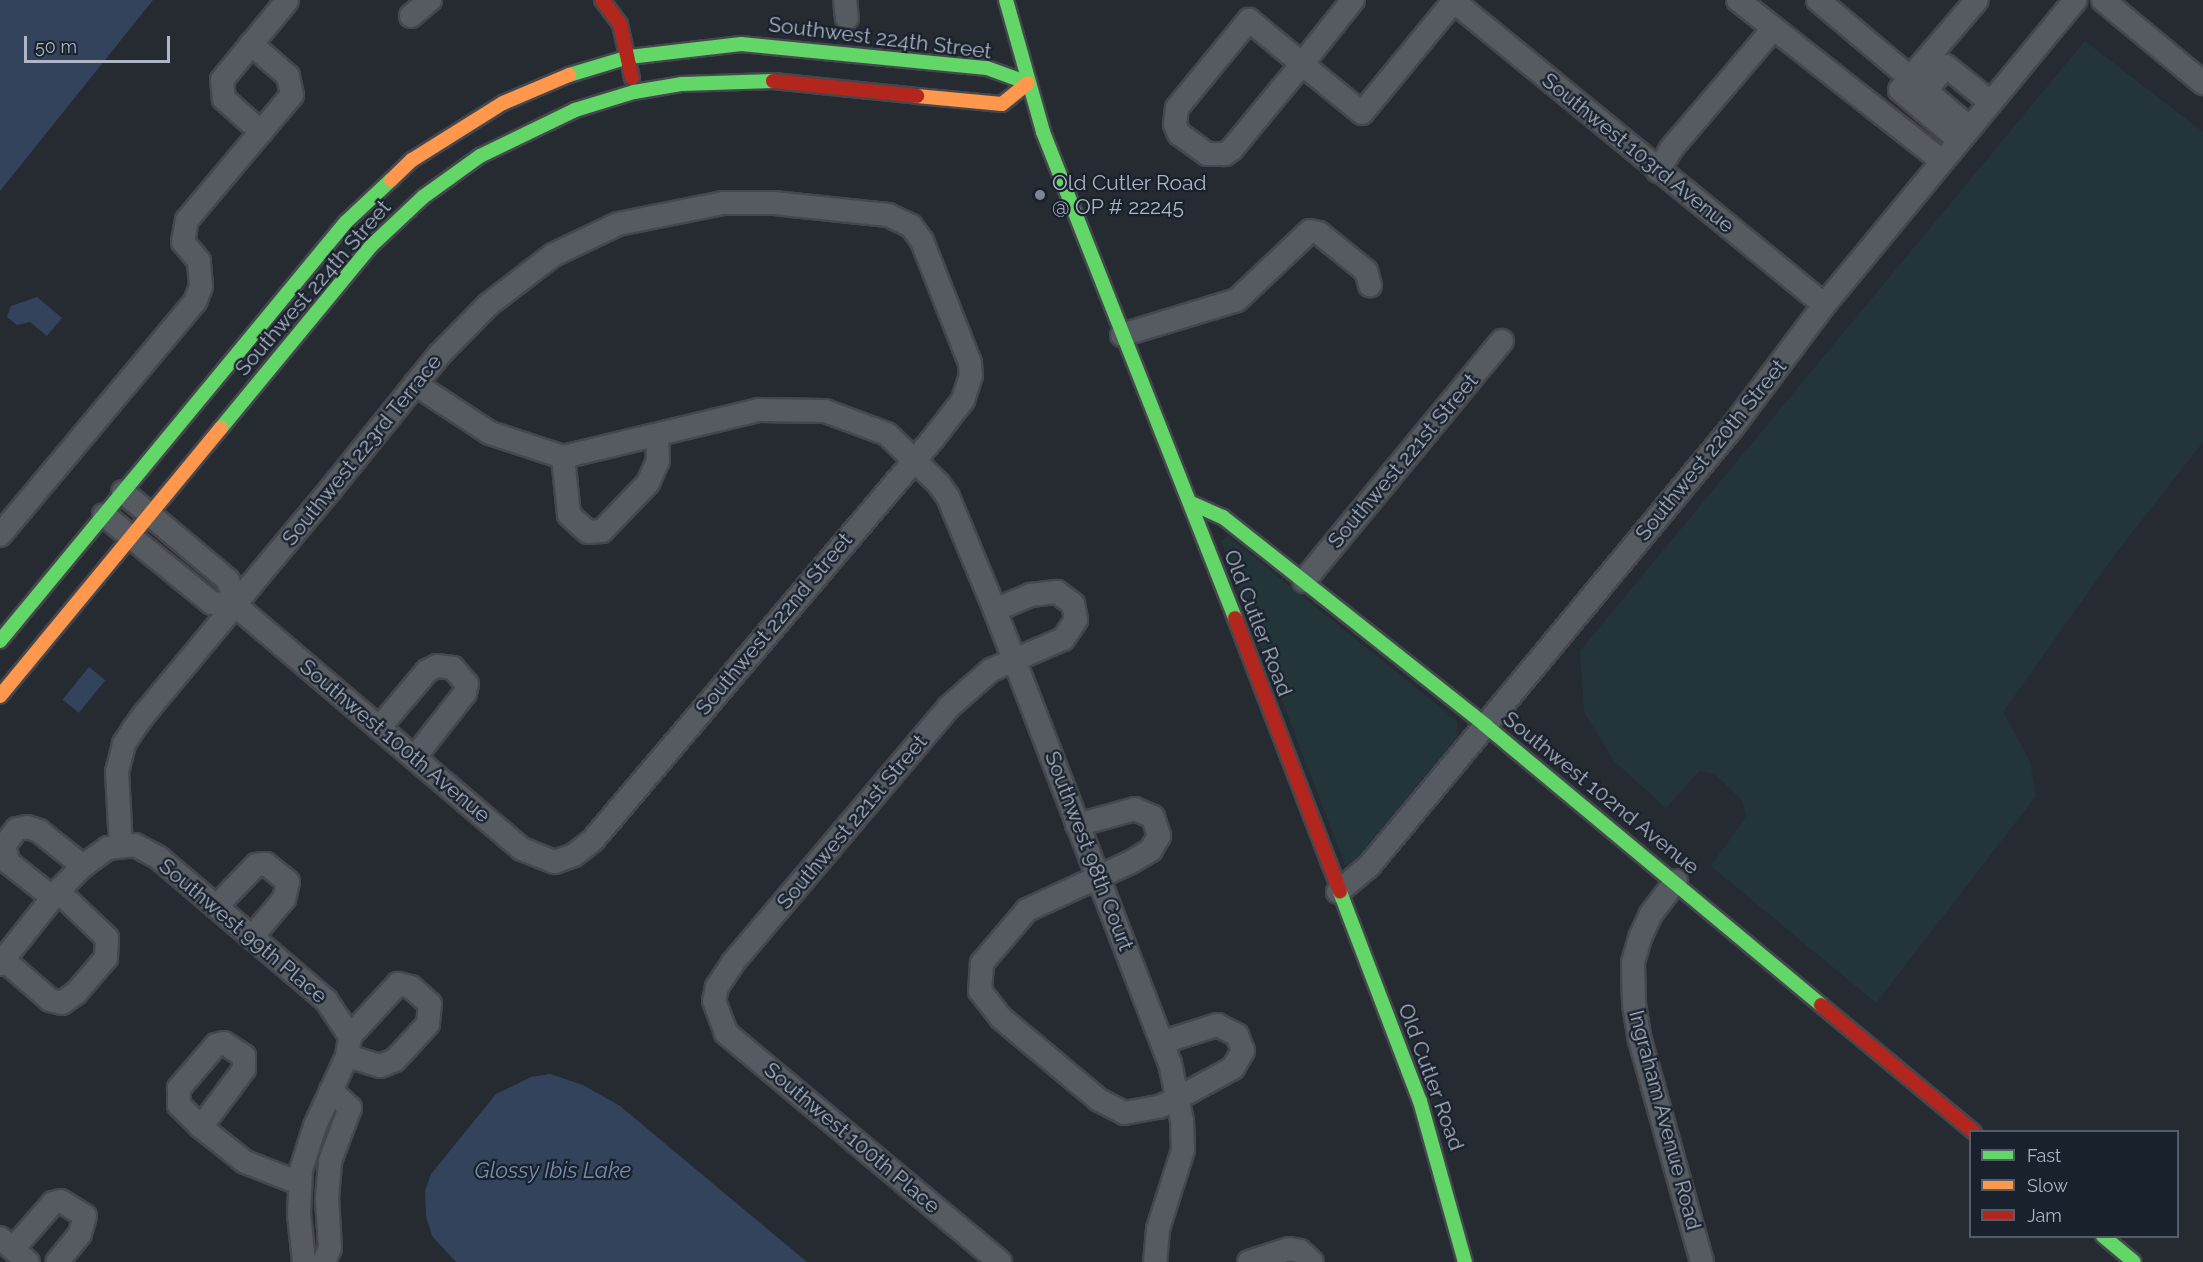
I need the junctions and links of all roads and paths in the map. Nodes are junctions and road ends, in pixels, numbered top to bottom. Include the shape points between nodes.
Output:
1 (430, 0) edge
2 (602, 0) edge
3 (1006, 0) edge
4 (1353, 0) edge
5 (1738, 0) edge
6 (1818, 0) edge
7 (1977, 0) edge
8 (2075, 0) edge
9 (2103, 0) edge
10 (287, 1) edge
11 (1453, 1) edge
12 (411, 16) dead end
13 (1773, 28) junction
14 (251, 44) junction
15 (629, 57) junction
16 (1302, 64) junction
17 (1028, 83) junction
18 (2203, 83) edge
19 (1913, 86) junction
20 (634, 92) junction
21 (1990, 102) junction
22 (261, 132) junction
23 (1964, 133) junction
24 (1942, 161) junction
25 (1658, 171) junction
26 (917, 233) joint
27 (1370, 285) dead end
28 (1824, 305) junction
29 (1122, 335) junction
30 (1502, 341) dead end
31 (415, 384) junction
32 (657, 436) junction
33 (563, 457) junction
34 (916, 458) junction
35 (123, 492) junction
36 (1191, 503) junction
37 (104, 514) junction
38 (150, 514) junction
39 (0, 535) edge
40 (132, 536) junction
41 (1304, 581) junction
42 (235, 605) junction
43 (996, 610) junction
44 (0, 641) edge
45 (1015, 660) junction
46 (0, 696) edge
47 (1485, 725) junction
48 (379, 728) junction
49 (415, 756) junction
50 (1077, 825) junction
51 (121, 845) junction
52 (563, 861) joint
53 (83, 866) junction
54 (1097, 877) junction
55 (1676, 881) junction
56 (1338, 891) junction
57 (56, 894) junction
58 (216, 907) junction
59 (252, 937) junction
60 (2, 962) edge
61 (715, 1006) joint
62 (1163, 1042) junction
63 (331, 1090) junction
64 (1178, 1098) junction
65 (201, 1127) dead end
66 (1973, 1130) edge
67 (299, 1183) junction
68 (2105, 1238) edge
69 (14, 1250) edge
70 (57, 1262) edge
71 (304, 1262) edge
72 (324, 1262) edge
73 (1000, 1262) edge
74 (1155, 1262) edge
75 (1249, 1262) edge
76 (1312, 1262) edge
77 (1465, 1262) edge
78 (1702, 1262) edge
79 (2134, 1262) edge

1 - 12 street
2 - 15 street via 620,24
3 - 17 street, Old Cutler Road
4 - 16 street
5 - 13 street
6 - 19 street
7 - 19 street
8 - 21 street, Southwest 220th Street
9 - 18 street
10 - 14 street
11 - 16 street via 1362,113
11 - 25 street, Southwest 103rd Avenue
13 - 24 street
13 - 25 street via 1671,149
14 - 22 street via 222,80 224,99
14 - 22 street via 288,76 292,95
15 - 17 street, Southwest 224th Street via 725,45 778,45 987,68
15 - 20 street
15 - 35 street, Southwest 224th Street via 567,76 502,103 440,140 391,178 335,235
16 - 16 street via 1226,154 1207,154 1179,134 1175,124 1177,108 1249,20
17 - 20 street, Southwest 224th Street via 1002,104 750,80 682,84
17 - 29 street, Old Cutler Road
19 - 21 street via 1946,66
19 - 23 street
20 - 38 street, Southwest 224th Street via 575,110 511,138 450,176 406,211 347,274
21 - 23 street, Southwest 220th Street
22 - 39 street via 187,220 183,242 199,261 201,286 195,302
23 - 24 street, Southwest 220th Street
24 - 28 street, Southwest 220th Street
25 - 28 street, Southwest 103rd Avenue
26 - 31 street, Southwest 223rd Terrace via 888,215 774,203 696,207 618,224 534,268 468,324
26 - 34 street, Southwest 222nd Street via 959,333 971,375 956,411
27 - 29 street via 1366,271 1319,233 1310,231 1237,300
28 - 47 street, Southwest 220th Street via 1731,429
29 - 36 street, Old Cutler Road
30 - 41 street, Southwest 221st Street
31 - 33 street via 490,433
31 - 42 street, Southwest 223rd Terrace
32 - 33 street, Southwest 98th Court
32 - 33 street via 658,461 648,483 602,531 588,532 569,515
32 - 34 street, Southwest 98th Court via 759,410 802,408 873,426
34 - 43 street, Southwest 98th Court via 948,497
34 - 52 street, Southwest 222nd Street via 593,840
35 - 37 street, Southwest 224th Street
35 - 38 street, Southwest 100th Avenue
36 - 41 street, Southwest 102nd Avenue via 1223,517
36 - 56 street, Old Cutler Road
37 - 40 street, Southwest 100th Avenue
37 - 44 street, Southwest 224th Street
38 - 40 street, Southwest 224th Street
38 - 42 street, Southwest 100th Avenue via 228,580
40 - 42 street, Southwest 100th Avenue via 212,603
40 - 46 street, Southwest 224th Street
41 - 47 street, Southwest 102nd Avenue
42 - 48 street, Southwest 100th Avenue
42 - 51 street, Southwest 223rd Terrace via 124,744 117,772
43 - 45 street, Southwest 98th Court
43 - 45 street, Southwest 221st Street via 1045,592 1064,596 1076,610 1074,627 1063,639
45 - 50 street, Southwest 98th Court
45 - 61 street, Southwest 221st Street via 991,670 949,707 733,963 717,987
47 - 55 street, Southwest 102nd Avenue
47 - 56 street, Southwest 220th Street via 1369,866
48 - 49 street, Southwest 100th Avenue
48 - 49 street via 427,670 437,666 453,668 466,684 465,693
49 - 52 street, Southwest 100th Avenue via 522,849 546,861
50 - 54 street, Southwest 98th Court
50 - 54 street via 1135,809 1150,814 1159,831 1152,850
51 - 53 street via 108,848
51 - 58 street, Southwest 99th Place via 135,845 159,858
53 - 57 street
53 - 57 street via 39,831 17,829 4,846 9,862
54 - 62 street, Southwest 98th Court
54 - 64 street via 1038,902 1016,920 982,963 980,991 1001,1018 1112,1109 1139,1112
55 - 66 street, Southwest 102nd Avenue
55 - 78 street, Ingraham Avenue Road via 1651,914 1640,938 1633,963 1634,1004 1640,1040
56 - 77 street, Old Cutler Road via 1420,1101
57 - 60 street
57 - 60 street via 107,938 106,958 76,993 62,1003 50,1000
58 - 59 street, Southwest 99th Place
58 - 59 street via 256,865 266,864 288,882 284,899
59 - 63 street, Southwest 99th Place via 335,1009 349,1046
61 - 73 street, Southwest 100th Place via 726,1033
62 - 64 street, Southwest 98th Court
62 - 64 street via 1217,1025 1231,1030 1241,1042 1240,1059 1233,1068
63 - 67 street via 306,1150
63 - 72 street via 350,1108 330,1161 330,1248
64 - 74 street, Southwest 98th Court via 1183,1136 1181,1165 1158,1229
65 - 67 street via 254,1168
67 - 71 street
68 - 79 street
69 - 70 street via 53,1203 61,1201 85,1216 80,1234
75 - 76 street via 1289,1249 1300,1251

